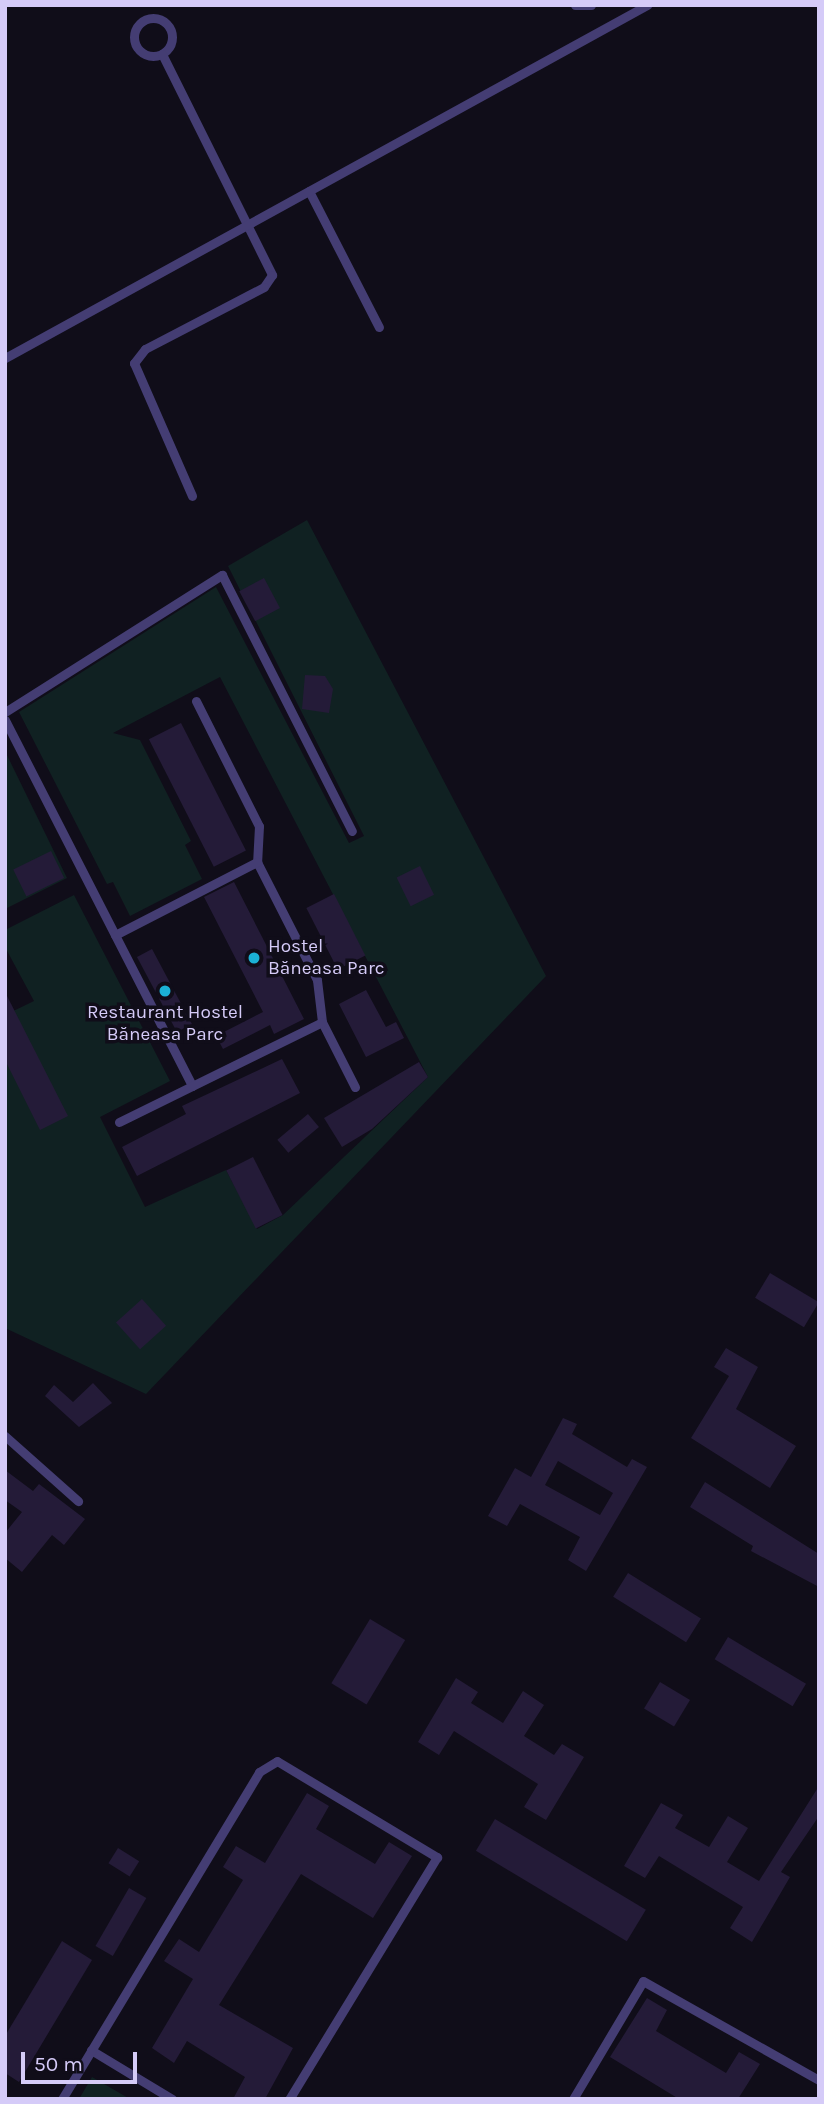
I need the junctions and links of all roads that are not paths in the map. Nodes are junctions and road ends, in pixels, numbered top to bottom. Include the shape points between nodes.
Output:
1 (575, 5) edge
2 (591, 5) edge
3 (647, 5) edge
4 (162, 54) junction
5 (309, 191) junction
6 (249, 223) junction
7 (379, 327) dead end
8 (5, 358) edge
9 (192, 496) dead end
10 (197, 701) dead end
11 (5, 712) edge
12 (5, 720) edge
13 (9, 737) edge
14 (352, 831) dead end
15 (257, 862) junction
16 (116, 935) junction
17 (322, 1022) junction
18 (192, 1086) junction
19 (355, 1087) dead end
20 (119, 1122) dead end
21 (5, 1436) edge
22 (78, 1501) dead end
23 (91, 2050) junction
24 (819, 2080) edge
25 (62, 2099) edge
26 (172, 2099) edge
27 (289, 2099) edge
28 (573, 2099) edge

1 - 2 lane
3 - 5 lane
4 - 4 lane via 172,38 168,25 144,19 133,35 137,48
4 - 6 lane
5 - 6 lane
5 - 7 lane
6 - 8 lane
6 - 9 lane via 270,265 271,281 145,349 134,363
10 - 15 lane via 259,826
11 - 14 lane via 222,575
12 - 13 lane
13 - 16 lane
15 - 16 lane
15 - 17 lane via 317,980
16 - 18 lane
17 - 18 lane
17 - 19 lane
18 - 20 lane
21 - 22 lane
23 - 25 lane
23 - 26 lane
23 - 27 lane via 259,1772 277,1761 438,1857
24 - 28 lane via 643,1981

